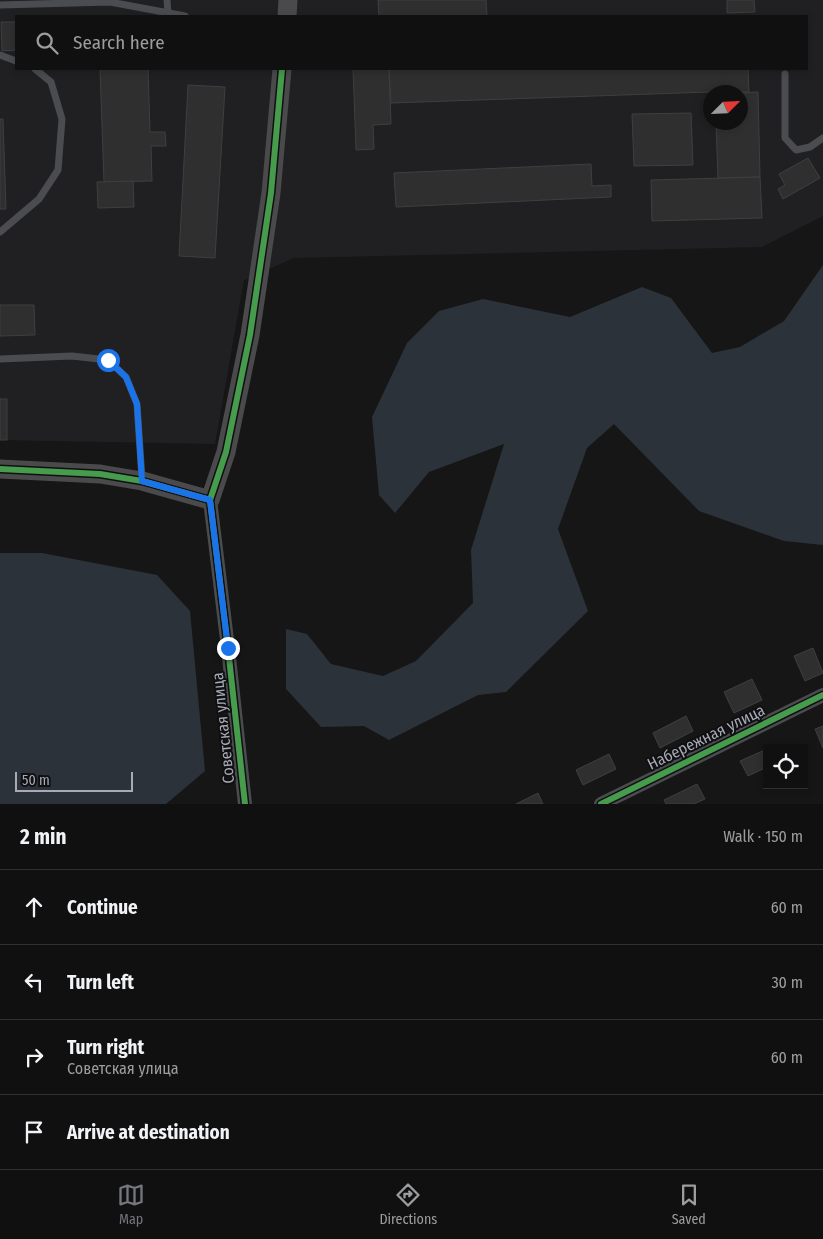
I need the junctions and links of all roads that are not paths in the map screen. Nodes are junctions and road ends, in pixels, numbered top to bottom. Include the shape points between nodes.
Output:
1 (167, 0) edge
2 (288, 0) edge
3 (0, 5) edge
4 (168, 14) junction
5 (176, 15) edge
6 (287, 15) edge
7 (0, 55) edge
8 (15, 61) edge
9 (36, 70) edge
10 (282, 70) edge
11 (785, 74) dead end
12 (823, 138) edge
13 (0, 232) edge
14 (0, 359) edge
15 (0, 469) edge
16 (142, 481) junction
17 (210, 500) junction
18 (823, 695) edge
19 (245, 804) edge
20 (601, 804) edge

1 - 4 lane
2 - 6 street
3 - 4 lane via 110,2
4 - 5 lane
7 - 8 lane
9 - 13 lane via 51,82 62,119 58,170 40,199
10 - 17 street via 271,193 250,335 226,452
11 - 12 lane via 785,138 796,150 810,147
14 - 16 lane via 72,356 108,360 126,377 137,404
15 - 16 street via 100,474
16 - 17 street
17 - 19 street, Советская улица
18 - 20 street, Набережная улица

